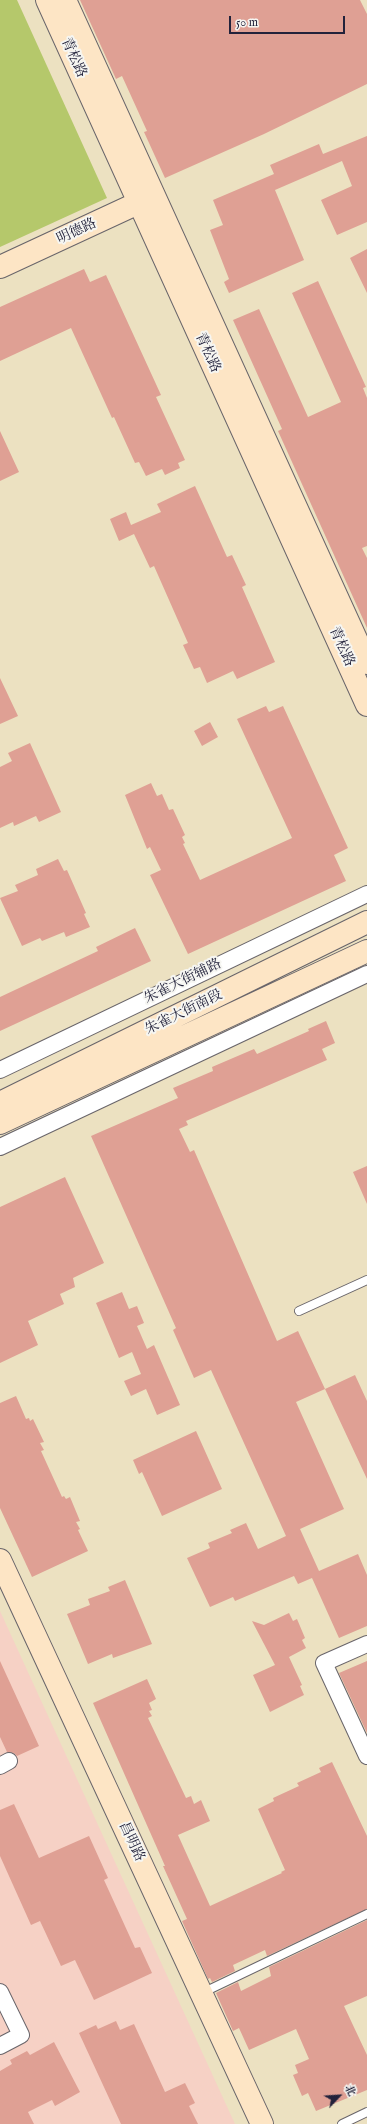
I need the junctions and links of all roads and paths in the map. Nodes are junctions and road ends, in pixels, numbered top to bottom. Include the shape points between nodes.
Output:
1 (47, 0) edge
2 (65, 0) edge
3 (146, 200) junction
4 (0, 267) edge
5 (367, 663) edge
6 (367, 705) edge
7 (367, 894) edge
8 (367, 922) edge
9 (367, 951) edge
10 (367, 974) edge
11 (0, 1070) edge
12 (0, 1103) edge
13 (0, 1124) edge
14 (0, 1148) edge
15 (367, 1280) edge
16 (299, 1311) dead end
17 (0, 1560) edge
18 (367, 1644) edge
19 (367, 1756) edge
20 (367, 1914) edge
21 (0, 1992) edge
22 (201, 1993) junction
23 (0, 2046) edge
24 (367, 2112) edge
25 (262, 2124) edge
26 (342, 2124) edge

1 - 3 main road, 青松路
2 - 3 main road, 青松路
3 - 4 main road, 明德路
3 - 5 main road, 青松路
3 - 6 main road, 青松路
7 - 11 street, 朱雀大街辅路
8 - 12 main road, 朱雀大街南段
9 - 13 main road, 朱雀大街南段
10 - 14 street
15 - 16 lane
17 - 22 main road, 昌明路
18 - 19 street via 324,1663
20 - 22 lane
21 - 23 street via 21,2035
22 - 25 main road, 昌明路
24 - 26 lane

